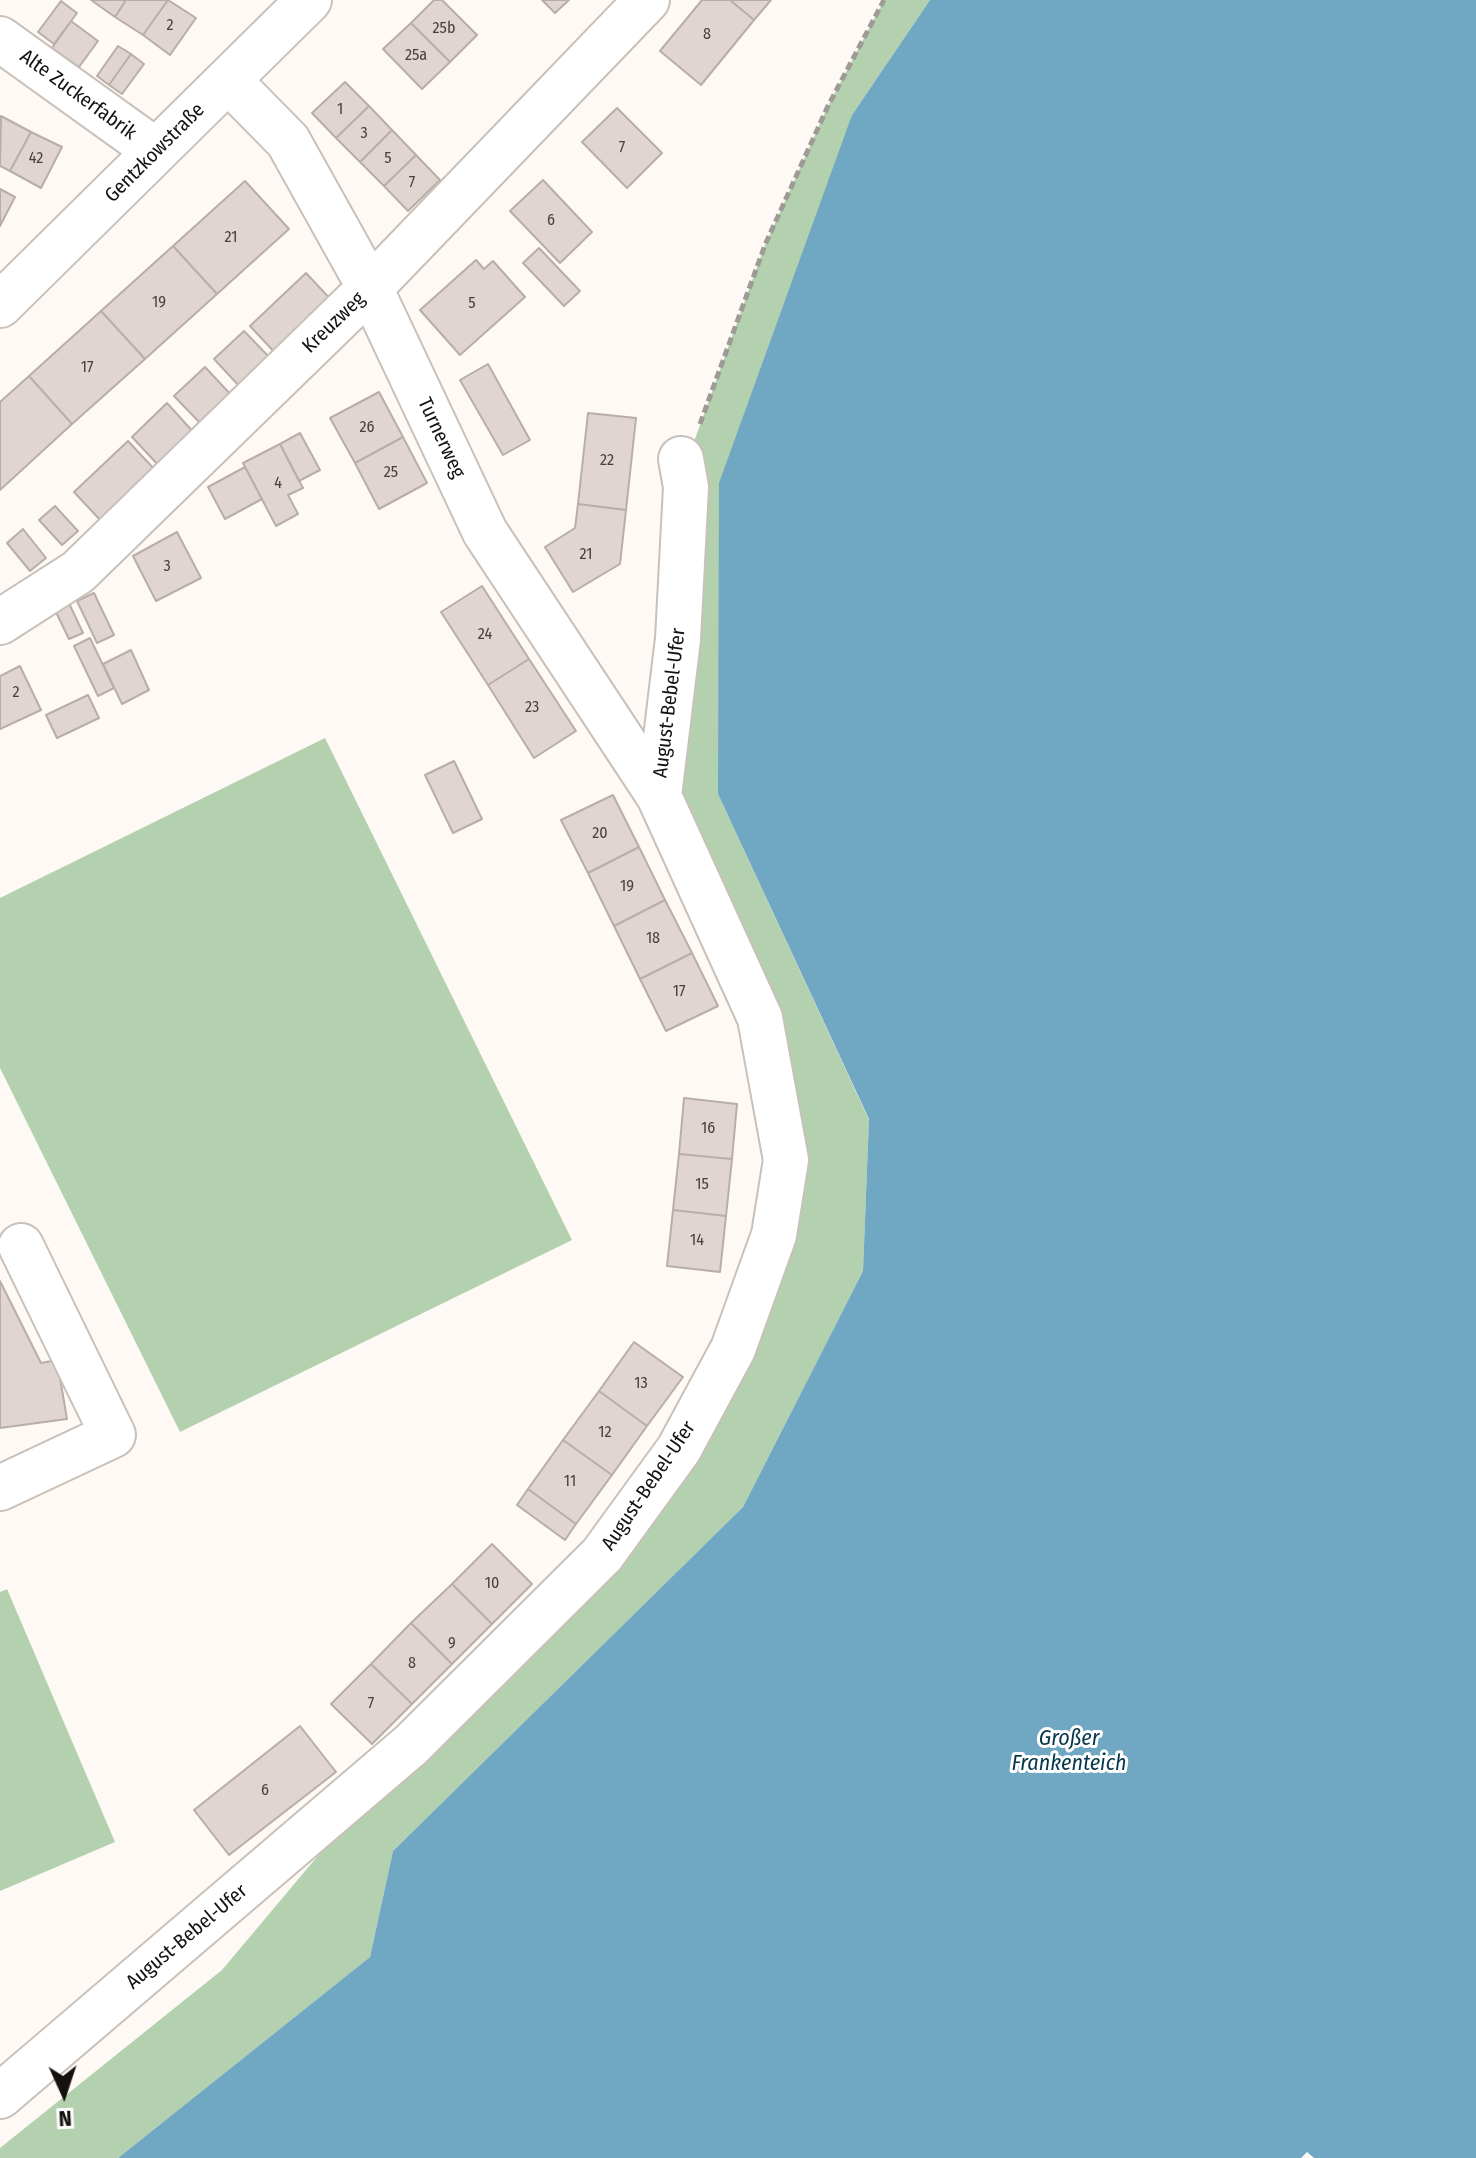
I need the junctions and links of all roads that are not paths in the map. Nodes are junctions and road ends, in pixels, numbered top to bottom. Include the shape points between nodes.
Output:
1 (647, 0) edge
2 (287, 7) edge
3 (0, 39) edge
4 (228, 80) junction
5 (156, 151) junction
6 (8, 286) edge
7 (370, 288) junction
8 (684, 473) road end
9 (0, 622) edge
10 (659, 796) junction
11 (21, 1246) dead end
12 (0, 1488) edge
13 (0, 2096) edge

1 - 7 street, Kreuzweg
2 - 4 street, Gentzkowstraße
3 - 5 street, Alte Zuckerfabrik
4 - 5 street, Gentzkowstraße
4 - 7 street, Turnerweg via 288,141
5 - 6 street, Gentzkowstraße
7 - 9 street, Kreuzweg via 78,572
7 - 10 street, Turnerweg via 485,532
8 - 10 street, August-Bebel-Ufer via 678,639
10 - 13 street, August-Bebel-Ufer via 760,1018 786,1160 774,1235 733,1349 679,1449 602,1555 411,1745
11 - 12 street via 113,1435

